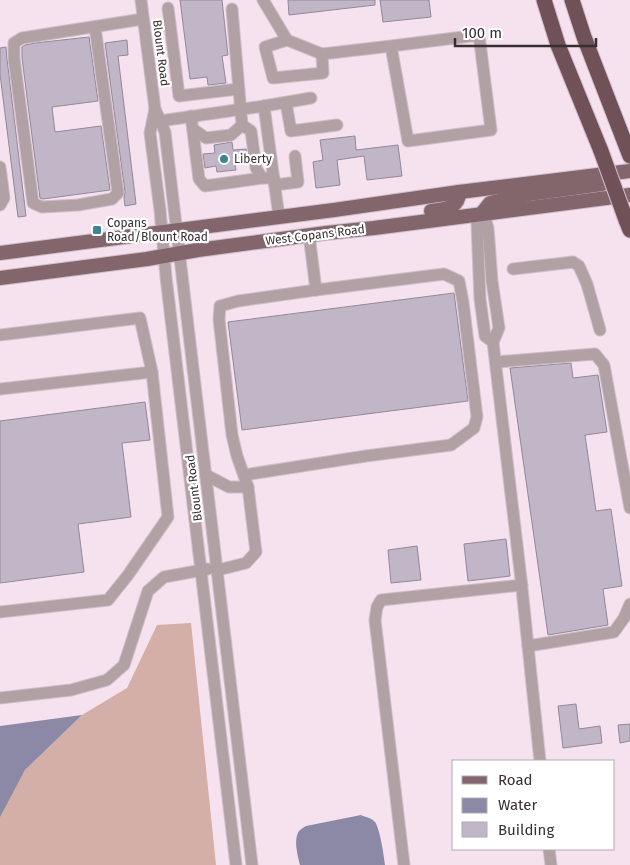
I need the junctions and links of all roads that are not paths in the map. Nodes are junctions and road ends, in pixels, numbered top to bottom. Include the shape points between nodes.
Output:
1 (141, 0) edge
2 (263, 0) edge
3 (544, 0) edge
4 (572, 0) edge
5 (168, 8) dead end
6 (232, 9) dead end
7 (143, 19) junction
8 (94, 27) junction
9 (287, 40) junction
10 (391, 46) junction
11 (322, 54) junction
12 (238, 89) junction
13 (310, 98) dead end
14 (286, 102) junction
15 (264, 106) junction
16 (155, 109) junction
17 (241, 109) junction
18 (191, 116) junction
19 (160, 121) junction
20 (242, 125) junction
21 (337, 125) dead end
22 (193, 129) junction
23 (628, 152) edge
24 (294, 156) dead end
25 (0, 167) edge
26 (630, 171) edge
27 (262, 178) junction
28 (630, 180) edge
29 (275, 182) junction
30 (459, 192) junction
31 (630, 195) edge
32 (0, 205) edge
33 (482, 214) junction
34 (279, 217) junction
35 (628, 225) edge
36 (374, 228) junction
37 (178, 230) junction
38 (162, 232) junction
39 (309, 235) junction
40 (0, 253) edge
41 (180, 253) junction
42 (164, 256) junction
43 (513, 269) dead end
44 (0, 278) edge
45 (316, 290) junction
46 (600, 330) dead end
47 (0, 335) edge
48 (496, 362) junction
49 (152, 372) junction
50 (0, 390) edge
51 (244, 475) junction
52 (206, 476) junction
53 (248, 486) junction
54 (630, 508) edge
55 (218, 569) junction
56 (201, 570) junction
57 (522, 585) junction
58 (630, 604) edge
59 (0, 612) edge
60 (528, 646) junction
61 (0, 698) edge
62 (540, 760) edge
63 (549, 850) edge
64 (236, 865) edge
65 (252, 865) edge
66 (404, 865) edge
67 (551, 865) edge

1 - 7 street, Blount Road
2 - 9 street
3 - 35 highway, bridge via 558,45
4 - 23 highway
5 - 12 street via 179,96
6 - 12 street
7 - 8 street
7 - 16 street, Blount Road
8 - 8 street via 22,38 14,44 33,203 42,207 112,200 118,193
9 - 11 street
9 - 11 street via 265,47 273,78 323,73
10 - 10 street via 479,35 491,130 408,141
10 - 11 street
12 - 17 street
13 - 14 street
14 - 15 street
14 - 21 street via 291,131
15 - 17 street
15 - 29 street
16 - 19 street, Blount Road
16 - 38 street, Blount Road via 150,133
17 - 18 street
17 - 20 street
18 - 19 street
18 - 22 street
19 - 37 street, Blount Road via 165,132
20 - 22 street via 231,135 206,138
20 - 27 street via 251,130 256,168
22 - 27 street via 199,179 205,186
24 - 29 street via 298,182
25 - 32 street via 4,198
26 - 30 main road, West Copans Road
27 - 29 street
28 - 33 main road via 529,194 490,203
29 - 34 street
30 - 34 main road, West Copans Road
30 - 36 main road via 456,202 449,208 398,216
31 - 33 main road, West Copans Road
33 - 36 main road, West Copans Road
33 - 48 street via 488,228 499,328 493,342
34 - 37 main road, West Copans Road
36 - 39 main road, West Copans Road
37 - 38 main road, West Copans Road
37 - 41 street, Blount Road
38 - 40 main road, West Copans Road
38 - 42 street, Blount Road
39 - 41 main road, West Copans Road
39 - 45 street
41 - 42 main road, West Copans Road
41 - 52 street, Blount Road
42 - 44 main road, West Copans Road
42 - 56 street, Blount Road
43 - 46 street via 573,262 579,266
45 - 51 street via 220,306 232,435
45 - 51 street via 444,274 459,281 477,417 474,428 451,445
47 - 49 street via 140,318
48 - 54 street via 595,354 604,365
48 - 57 street
49 - 50 street
49 - 59 street via 168,517 108,600
51 - 53 street
52 - 53 street via 229,487
52 - 55 street, Blount Road
53 - 55 street via 256,552 246,563
55 - 56 street
55 - 65 street, Blount Road
56 - 61 street via 164,577 148,591 124,665 108,680 71,690
56 - 64 street, Blount Road
57 - 60 street
57 - 66 street via 381,600 377,608 375,620
58 - 60 street via 614,632
60 - 62 street
63 - 67 street

